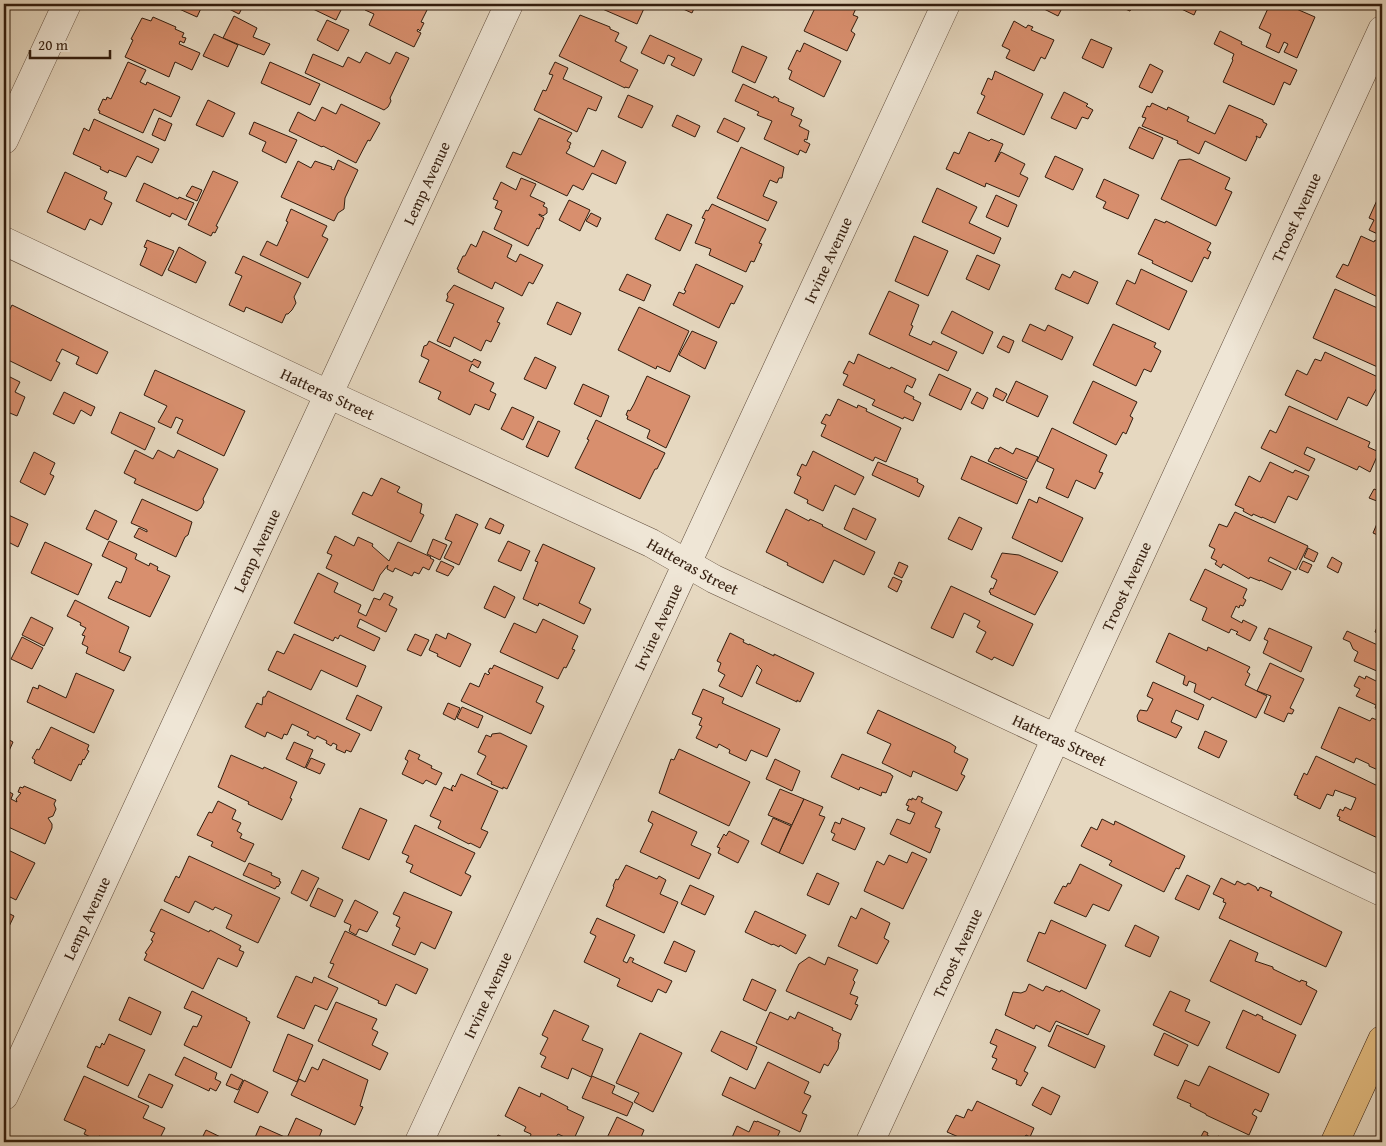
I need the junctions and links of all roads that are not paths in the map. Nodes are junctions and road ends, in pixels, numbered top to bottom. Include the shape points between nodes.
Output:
1 (67, 4) edge
2 (510, 4) edge
3 (946, 4) edge
4 (1382, 30) edge
5 (4, 140) edge
6 (4, 241) edge
7 (328, 394) junction
8 (687, 564) junction
9 (1056, 738) junction
10 (1382, 892) edge
11 (1382, 1040) edge
12 (4, 1096) edge
13 (419, 1142) edge
14 (870, 1142) edge
15 (1335, 1142) edge

1 - 5 street
2 - 7 street, Lemp Avenue
3 - 8 street, Irvine Avenue
4 - 9 street, Troost Avenue
6 - 7 street, Hatteras Street
7 - 8 street, Hatteras Street via 651,543
7 - 12 street, Lemp Avenue
8 - 9 street, Hatteras Street via 723,584
8 - 13 street, Irvine Avenue
9 - 10 street, Hatteras Street
9 - 14 street, Troost Avenue
11 - 15 main road

